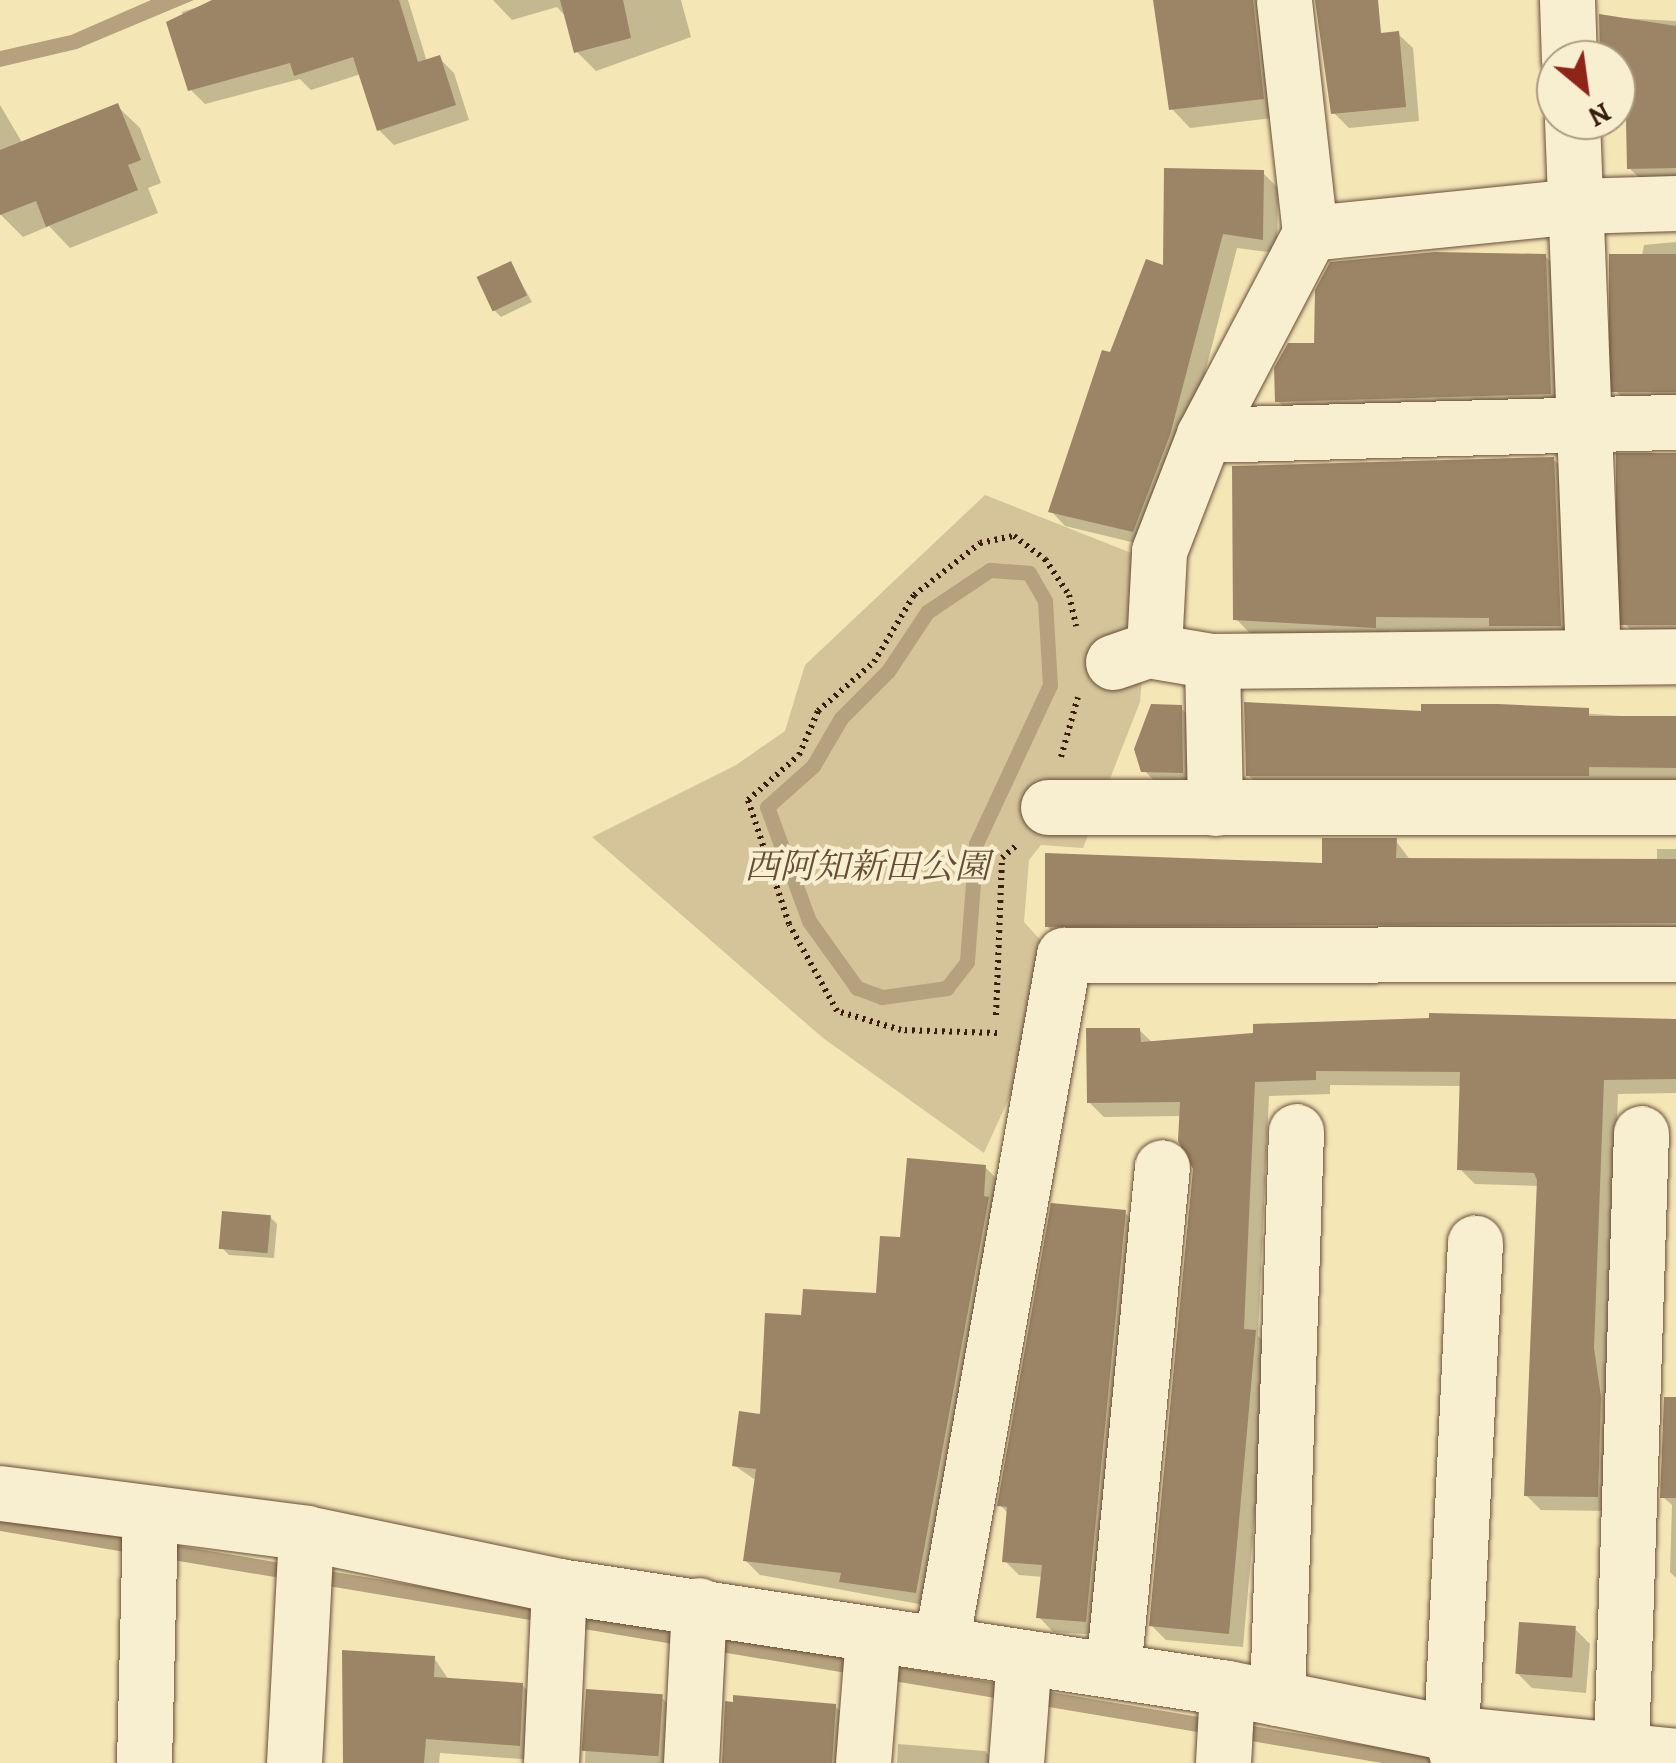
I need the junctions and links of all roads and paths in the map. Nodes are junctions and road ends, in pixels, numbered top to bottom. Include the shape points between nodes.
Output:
1 (1284, 0) edge
2 (1567, 0) edge
3 (1569, 40) edge
4 (1573, 140) edge
5 (1676, 203) edge
6 (1576, 206) junction
7 (1310, 233) junction
8 (1676, 422) edge
9 (1584, 423) junction
10 (1204, 434) junction
11 (1676, 656) edge
12 (1593, 658) junction
13 (1115, 660) junction
14 (1212, 660) junction
15 (1048, 807) junction
16 (1676, 807) edge
17 (1215, 808) junction
18 (1676, 954) edge
19 (1296, 1131) dead end
20 (1641, 1134) dead end
21 (1162, 1167) dead end
22 (1476, 1243) dead end
23 (0, 1493) edge
24 (150, 1517) junction
25 (306, 1536) junction
26 (559, 1588) junction
27 (698, 1607) junction
28 (872, 1638) junction
29 (941, 1644) junction
30 (1024, 1659) junction
31 (1113, 1670) junction
32 (1243, 1693) junction
33 (1017, 1743) edge
34 (1621, 1748) junction
35 (1456, 1751) edge
36 (1676, 1756) edge
37 (1223, 1760) edge
38 (144, 1763) edge
39 (294, 1763) edge
40 (551, 1763) edge
41 (691, 1763) edge
42 (863, 1763) edge

1 - 7 street
2 - 3 street
4 - 6 street
5 - 6 street
6 - 7 street
6 - 9 street
7 - 10 street
8 - 9 street
9 - 10 street
9 - 12 street
10 - 13 street via 1159,551 1154,648
11 - 12 street
12 - 14 street
13 - 14 street
13 - 15 path
13 - 15 path via 1045,559 1014,536 980,543 914,595 874,662 818,711 799,756 748,800 789,924 837,1011 902,1030 997,1033 1002,858 1044,821
14 - 17 street
15 - 17 street
16 - 17 street
18 - 29 street via 1064,955
19 - 32 street
20 - 34 street
21 - 31 street
22 - 35 street
23 - 24 street
24 - 25 street
24 - 38 street
25 - 26 street
25 - 39 street
26 - 27 street
26 - 40 street
27 - 28 street
27 - 41 street
28 - 29 street
28 - 42 street
29 - 30 street
30 - 31 street
30 - 33 street
31 - 32 street
32 - 35 street
32 - 37 street
34 - 35 street
34 - 36 street

